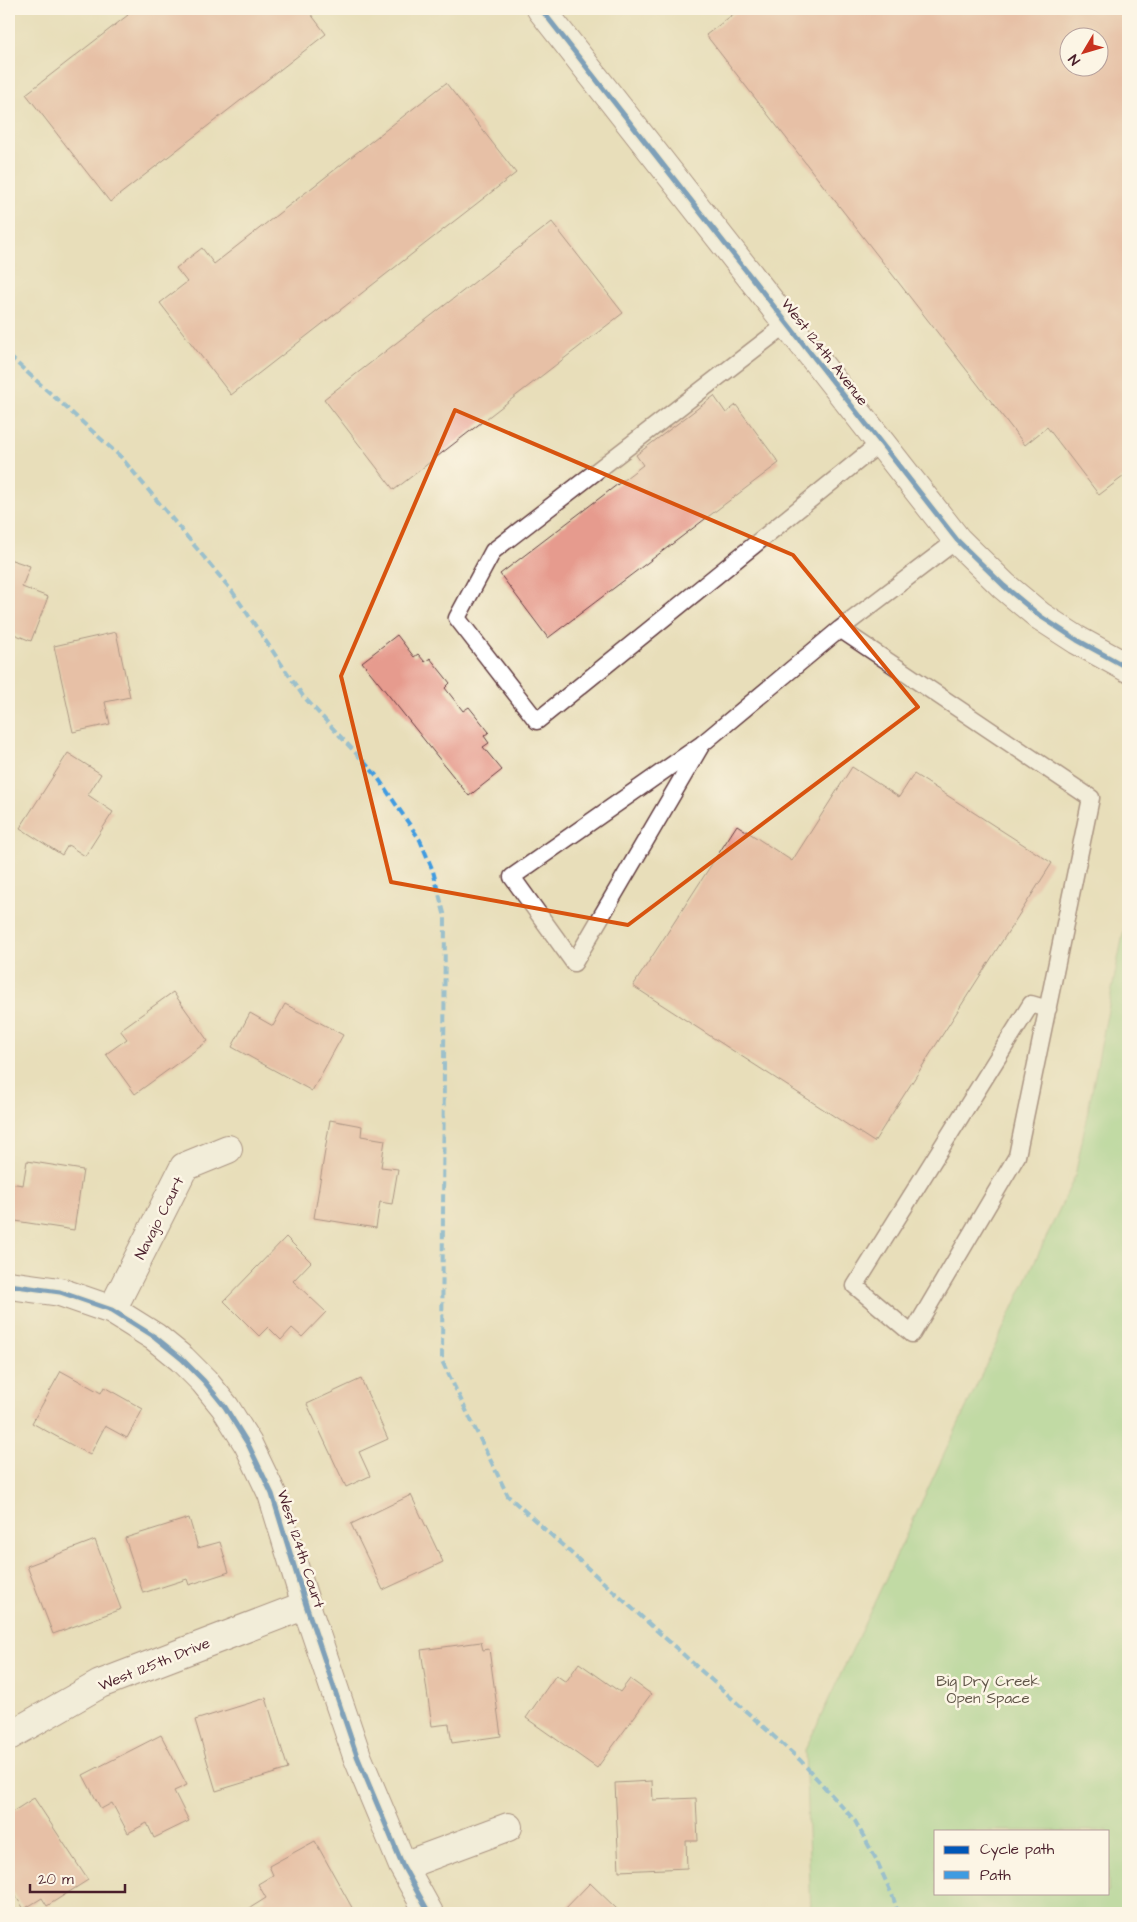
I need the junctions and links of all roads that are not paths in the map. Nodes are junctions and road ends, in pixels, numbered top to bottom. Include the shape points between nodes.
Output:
1 (541, 9) edge
2 (787, 324) junction
3 (880, 443) junction
4 (957, 540) junction
5 (840, 629) junction
6 (1128, 668) edge
7 (702, 744) junction
8 (1048, 1009) junction
9 (228, 1149) dead end
10 (9, 1285) edge
11 (112, 1310) junction
12 (306, 1605) junction
13 (9, 1736) edge
14 (508, 1827) dead end
15 (403, 1866) junction
16 (429, 1913) edge

1 - 2 street, West 124th Avenue
2 - 3 street, West 124th Avenue
2 - 3 lane via 493,551 458,618 537,721
3 - 4 street, West 124th Avenue
4 - 5 lane
4 - 6 street, West 124th Avenue via 1040,616
5 - 7 lane
5 - 8 lane via 1091,798
7 - 7 lane via 512,877 574,963 623,878
8 - 8 lane via 1017,1156 912,1334 855,1286 1031,1004
9 - 11 street, Navajo Court via 184,1167
10 - 11 street, West 124th Court via 60,1292
11 - 12 street, West 124th Court via 155,1337 182,1359 225,1407 248,1444 272,1494
12 - 13 street, West 125th Drive via 100,1684
12 - 15 street, West 124th Court via 357,1756
14 - 15 street
15 - 16 street, West 124th Court

